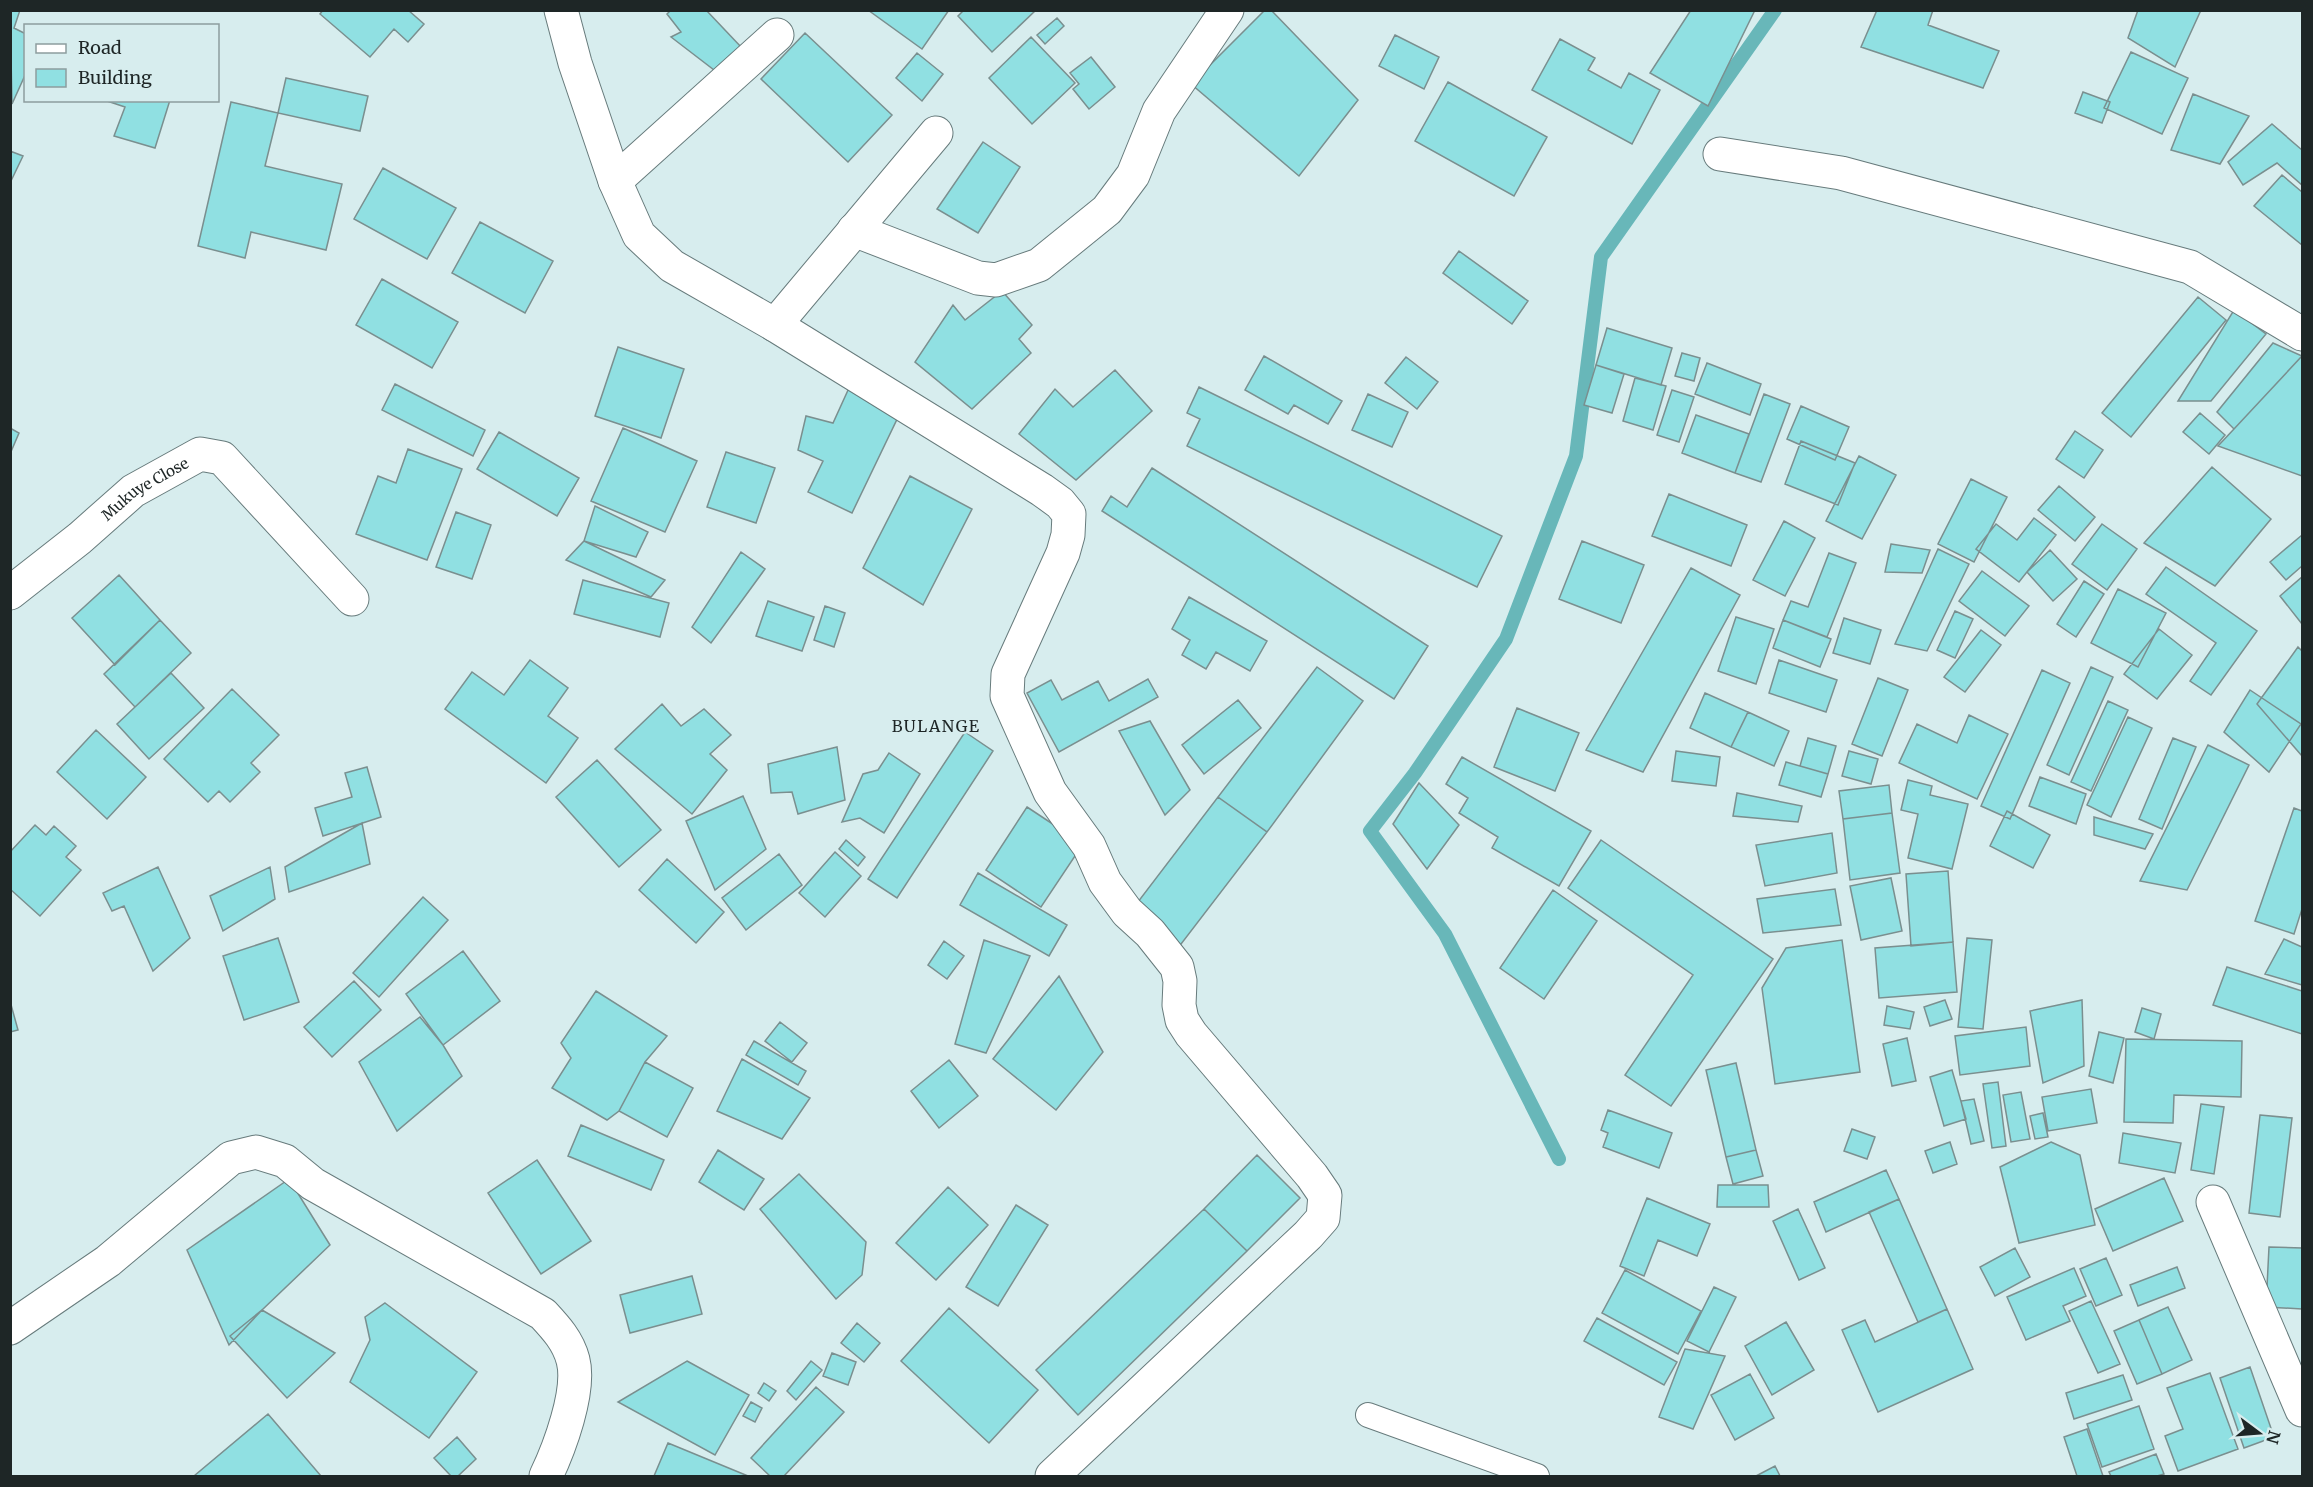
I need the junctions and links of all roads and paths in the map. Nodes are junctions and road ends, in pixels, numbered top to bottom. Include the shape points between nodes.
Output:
1 (561, 10) edge
2 (1227, 10) edge
3 (777, 35) dead end
4 (936, 133) dead end
5 (1720, 154) dead end
6 (615, 181) junction
7 (855, 230) junction
8 (775, 325) junction
9 (2302, 334) edge
10 (10, 593) edge
11 (352, 599) dead end
12 (2213, 1202) dead end
13 (10, 1328) edge
14 (2302, 1410) edge
15 (1368, 1415) dead end
16 (546, 1476) edge
17 (1052, 1476) edge
18 (1537, 1476) edge

1 - 6 street
2 - 7 street via 1159,111 1133,175 1120,193 1107,210 1039,265 996,280 978,278
3 - 6 street
4 - 7 street
5 - 9 street via 1841,173 2190,267
6 - 8 street via 639,235 672,266
7 - 8 street
8 - 17 street via 1042,490 1069,514 1063,553 1008,674 1007,696 1050,792 1089,846 1105,882 1177,967 1182,1020 1325,1195 1323,1218 1308,1235
10 - 11 street, Mukuye Close via 133,491 200,454 222,458
12 - 14 street
13 - 16 street via 108,1261 231,1158 256,1152 285,1161 313,1184 543,1314 563,1337 573,1360 575,1380 561,1445
15 - 18 lane

